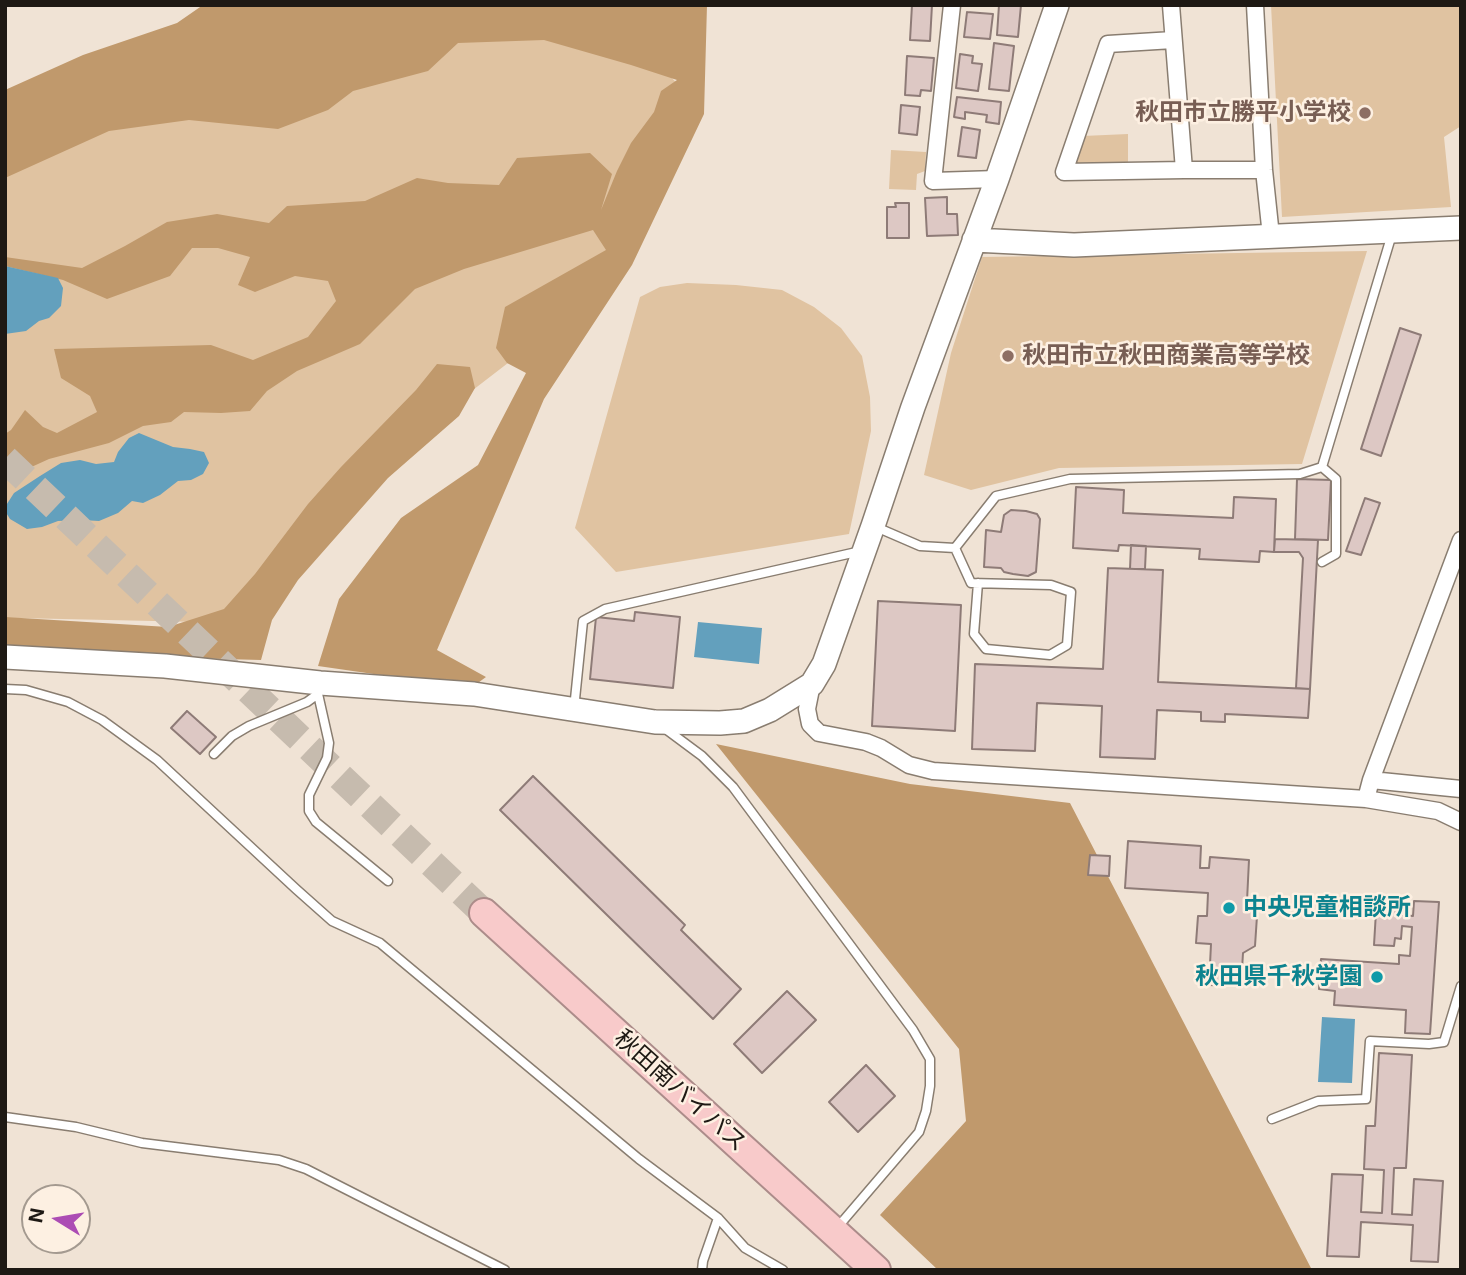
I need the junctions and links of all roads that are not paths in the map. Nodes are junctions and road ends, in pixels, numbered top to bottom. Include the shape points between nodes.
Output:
1 (951, 5) edge
2 (1057, 5) edge
3 (1171, 5) edge
4 (1255, 5) edge
5 (1173, 40) junction
6 (1184, 170) junction
7 (1264, 170) junction
8 (997, 178) junction
9 (1461, 228) edge
10 (1393, 231) junction
11 (1270, 236) junction
12 (974, 240) junction
13 (1322, 467) junction
14 (873, 526) junction
15 (1460, 544) edge
16 (955, 548) junction
17 (864, 550) junction
18 (1322, 562) dead end
19 (978, 583) junction
20 (5, 657) edge
21 (812, 684) junction
22 (319, 688) junction
23 (5, 689) edge
24 (574, 709) junction
25 (655, 722) junction
26 (214, 754) dead end
27 (1371, 780) junction
28 (1461, 789) edge
29 (1366, 799) junction
30 (1461, 822) edge
31 (388, 881) dead end
32 (484, 913) tunnel mouth
33 (1461, 986) edge
34 (5, 1117) edge
35 (1272, 1119) dead end
36 (718, 1218) junction
37 (834, 1231) junction
38 (505, 1270) edge
39 (702, 1270) edge
40 (783, 1270) edge
41 (876, 1270) edge

1 - 8 street via 933,181
2 - 8 street
3 - 5 street
4 - 7 street
5 - 6 street
5 - 6 street via 1108,44 1064,172
6 - 7 street
7 - 11 street
8 - 12 street
9 - 10 street
10 - 11 street
10 - 13 lane
11 - 12 street via 1074,245
12 - 14 street
13 - 16 lane via 1300,474 1070,479 996,496
13 - 18 lane via 1336,480 1336,554
14 - 16 lane via 920,546
14 - 17 street
15 - 27 street
16 - 19 lane via 971,583
17 - 21 street via 824,664
17 - 24 lane via 605,609 583,621
19 - 19 lane via 1051,585 1071,592 1067,645 1050,655 986,649 974,634
20 - 22 street via 165,666
21 - 25 street via 744,721
21 - 29 street via 807,709 810,724 819,733 866,742 909,765 933,771
22 - 24 street via 474,694
22 - 26 lane via 307,702 232,736
22 - 31 lane via 329,743 327,758 309,795 309,811 316,822
23 - 36 lane via 68,702 157,760 332,921 380,943 639,1159
24 - 25 street
25 - 37 lane via 702,756 733,787 914,1030 930,1059 930,1086 919,1132
27 - 28 street
27 - 29 street
29 - 30 street via 1438,811
32 - 37 highway, 秋田南バイパス
33 - 35 lane via 1444,1042 1370,1041 1366,1099 1318,1101
34 - 38 lane via 142,1143 279,1160 306,1169
36 - 39 lane
36 - 40 lane via 745,1248
37 - 41 highway, 秋田南バイパス

